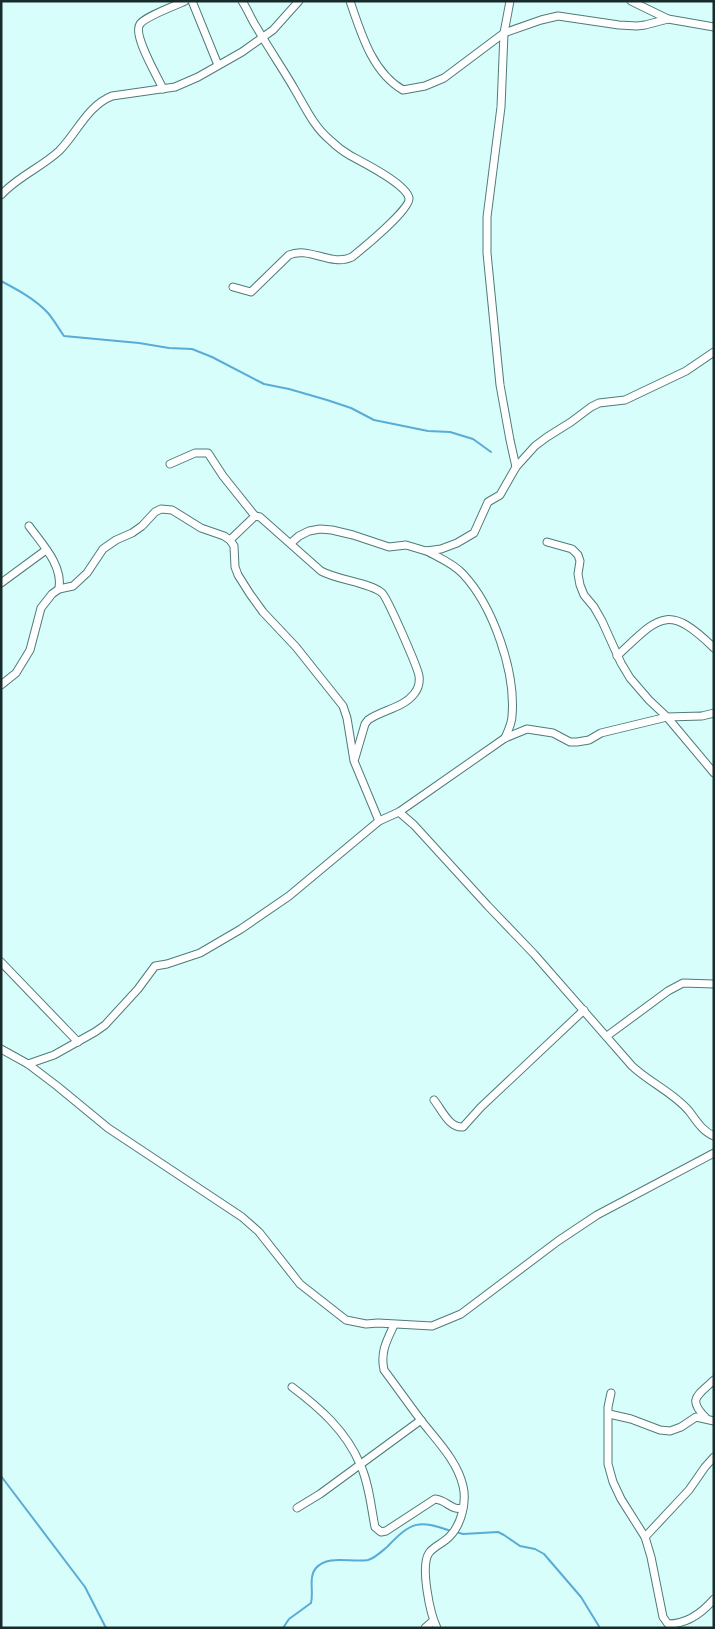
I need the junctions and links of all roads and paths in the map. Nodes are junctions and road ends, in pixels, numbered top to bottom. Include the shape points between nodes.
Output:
1 (192, 1) edge
2 (242, 1) edge
3 (299, 1) edge
4 (350, 1) edge
5 (510, 1) edge
6 (631, 1) edge
7 (182, 2) edge
8 (646, 5) edge
9 (668, 19) junction
10 (714, 27) edge
11 (504, 33) junction
12 (263, 38) junction
13 (218, 65) junction
14 (164, 89) junction
15 (1, 195) edge
16 (233, 287) dead end
17 (714, 352) edge
18 (170, 464) dead end
19 (516, 467) junction
20 (255, 516) junction
21 (29, 526) dead end
22 (230, 540) junction
23 (547, 542) dead end
24 (290, 543) junction
25 (46, 550) junction
26 (426, 551) junction
27 (1, 583) edge
28 (59, 589) junction
29 (714, 648) edge
30 (616, 656) junction
31 (1, 685) edge
32 (714, 713) edge
33 (667, 717) junction
34 (505, 738) junction
35 (354, 761) junction
36 (714, 773) edge
37 (399, 812) junction
38 (379, 821) junction
39 (1, 962) edge
40 (714, 984) edge
41 (584, 1010) junction
42 (606, 1036) junction
43 (78, 1042) junction
44 (2, 1051) edge
45 (28, 1064) junction
46 (434, 1100) dead end
47 (714, 1136) edge
48 (714, 1153) edge
49 (394, 1325) junction
50 (714, 1380) edge
51 (292, 1387) dead end
52 (611, 1393) dead end
53 (608, 1414) junction
54 (421, 1420) junction
55 (710, 1420) edge
56 (714, 1457) edge
57 (360, 1464) junction
58 (297, 1508) dead end
59 (464, 1508) junction
60 (645, 1537) junction
61 (714, 1599) edge
62 (435, 1624) edge
63 (425, 1628) edge

1 - 13 street
2 - 12 street
3 - 12 street
4 - 11 street via 375,62 386,78 403,90 444,78
5 - 11 street
6 - 8 street
7 - 14 street via 140,23 138,28 142,46
8 - 9 street
9 - 10 street
9 - 11 street via 637,26 558,16
11 - 19 street via 503,88 487,217 487,253 500,386
12 - 13 street
12 - 16 street via 328,139 390,179 404,190 409,201 352,257 339,260 293,253 251,292
13 - 14 street via 186,83
14 - 15 street via 103,100 57,153
17 - 19 street via 686,371 625,400 591,407 547,437
18 - 20 street via 195,453 208,453
19 - 26 street via 500,495 488,502 474,533 457,543
20 - 22 street
20 - 24 street
21 - 25 street
22 - 28 street via 172,510 161,509 142,526 103,550 73,586
22 - 35 street via 234,546 238,575 247,590 343,706
23 - 30 street via 572,549 578,555 578,574 584,595 602,621
24 - 26 street via 309,531 332,530 389,547 406,545
24 - 35 street via 321,571 381,592 415,663 419,688 405,702 368,720
25 - 27 street
25 - 28 street via 59,573
26 - 34 street via 462,572 484,603 495,628 507,662 513,696 512,722
28 - 31 street via 41,608 30,650 16,674
29 - 30 street via 696,630 671,619 650,625
30 - 33 street via 630,678
32 - 33 street
33 - 34 street via 577,742 553,733 527,730
33 - 36 street
34 - 37 street
35 - 38 street
37 - 38 street
37 - 41 street
38 - 43 street via 297,890 241,929 200,953 155,966 114,1016
39 - 43 street
40 - 42 street via 683,983
41 - 42 street
41 - 46 street via 463,1127 449,1121
42 - 47 street via 632,1066 678,1099
43 - 45 street
44 - 45 street
45 - 49 street via 108,1128 242,1217 259,1232 300,1284 346,1320
48 - 49 street via 597,1215 461,1314 432,1326
49 - 54 street via 383,1350 384,1370
50 - 55 street via 696,1397 695,1402 696,1408
51 - 57 street via 333,1422
52 - 53 street
53 - 55 street via 670,1431 696,1417
53 - 60 street via 608,1464 613,1482
54 - 57 street
54 - 59 street via 458,1470 465,1497
56 - 60 street via 689,1490
57 - 58 street
57 - 59 street via 375,1527 381,1532 435,1499 454,1508
59 - 62 street via 454,1531 428,1554 425,1568
60 - 61 street via 663,1617 668,1624 690,1619
62 - 63 street

